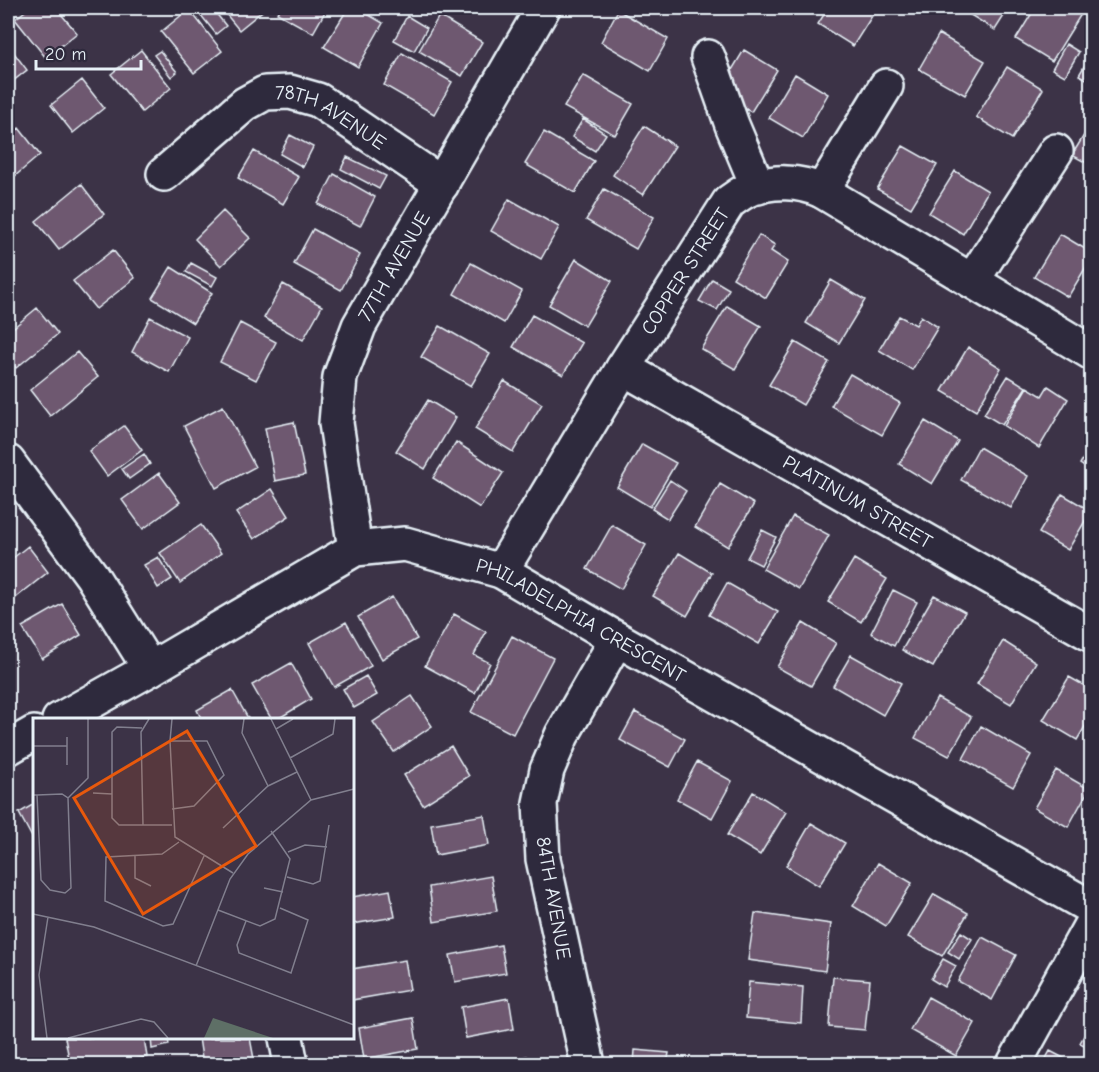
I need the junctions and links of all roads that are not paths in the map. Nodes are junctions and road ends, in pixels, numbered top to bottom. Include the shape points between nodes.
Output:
1 (543, 8) edge
2 (708, 57) dead end
3 (886, 86) dead end
4 (1056, 151) dead end
5 (164, 174) dead end
6 (442, 184) junction
7 (758, 187) junction
8 (822, 191) junction
9 (972, 281) junction
10 (1092, 353) edge
11 (623, 368) junction
12 (8, 462) edge
13 (355, 549) junction
14 (501, 570) junction
15 (1092, 635) edge
16 (617, 639) junction
17 (150, 669) junction
18 (63, 718) edge
19 (33, 734) edge
20 (8, 748) edge
21 (1092, 908) edge
22 (1092, 923) edge
23 (286, 1039) edge
24 (291, 1065) edge
25 (588, 1065) edge
26 (1014, 1065) edge

1 - 6 street, 77TH AVENUE
2 - 7 street
3 - 8 street
4 - 9 street
5 - 6 street, 78TH AVENUE via 245,104 265,93 290,92 318,100
6 - 13 street, 77TH AVENUE via 359,326 340,377 336,423
7 - 8 street, COPPER STREET via 806,184
7 - 11 street, COPPER STREET via 729,202
8 - 9 street, COPPER STREET
9 - 10 street, COPPER STREET
11 - 14 street, COPPER STREET
11 - 15 street, PLATINUM STREET
12 - 17 street via 92,576
13 - 14 street, PHILADELPHIA CRESCENT via 405,544
13 - 17 street, PHILADELPHIA CRESCENT
14 - 16 street, PHILADELPHIA CRESCENT
16 - 21 street, PHILADELPHIA CRESCENT
16 - 25 street, 84TH AVENUE via 562,735 547,770 540,803 543,859
17 - 18 street, PHILADELPHIA CRESCENT
19 - 20 street
22 - 26 street
23 - 24 street

